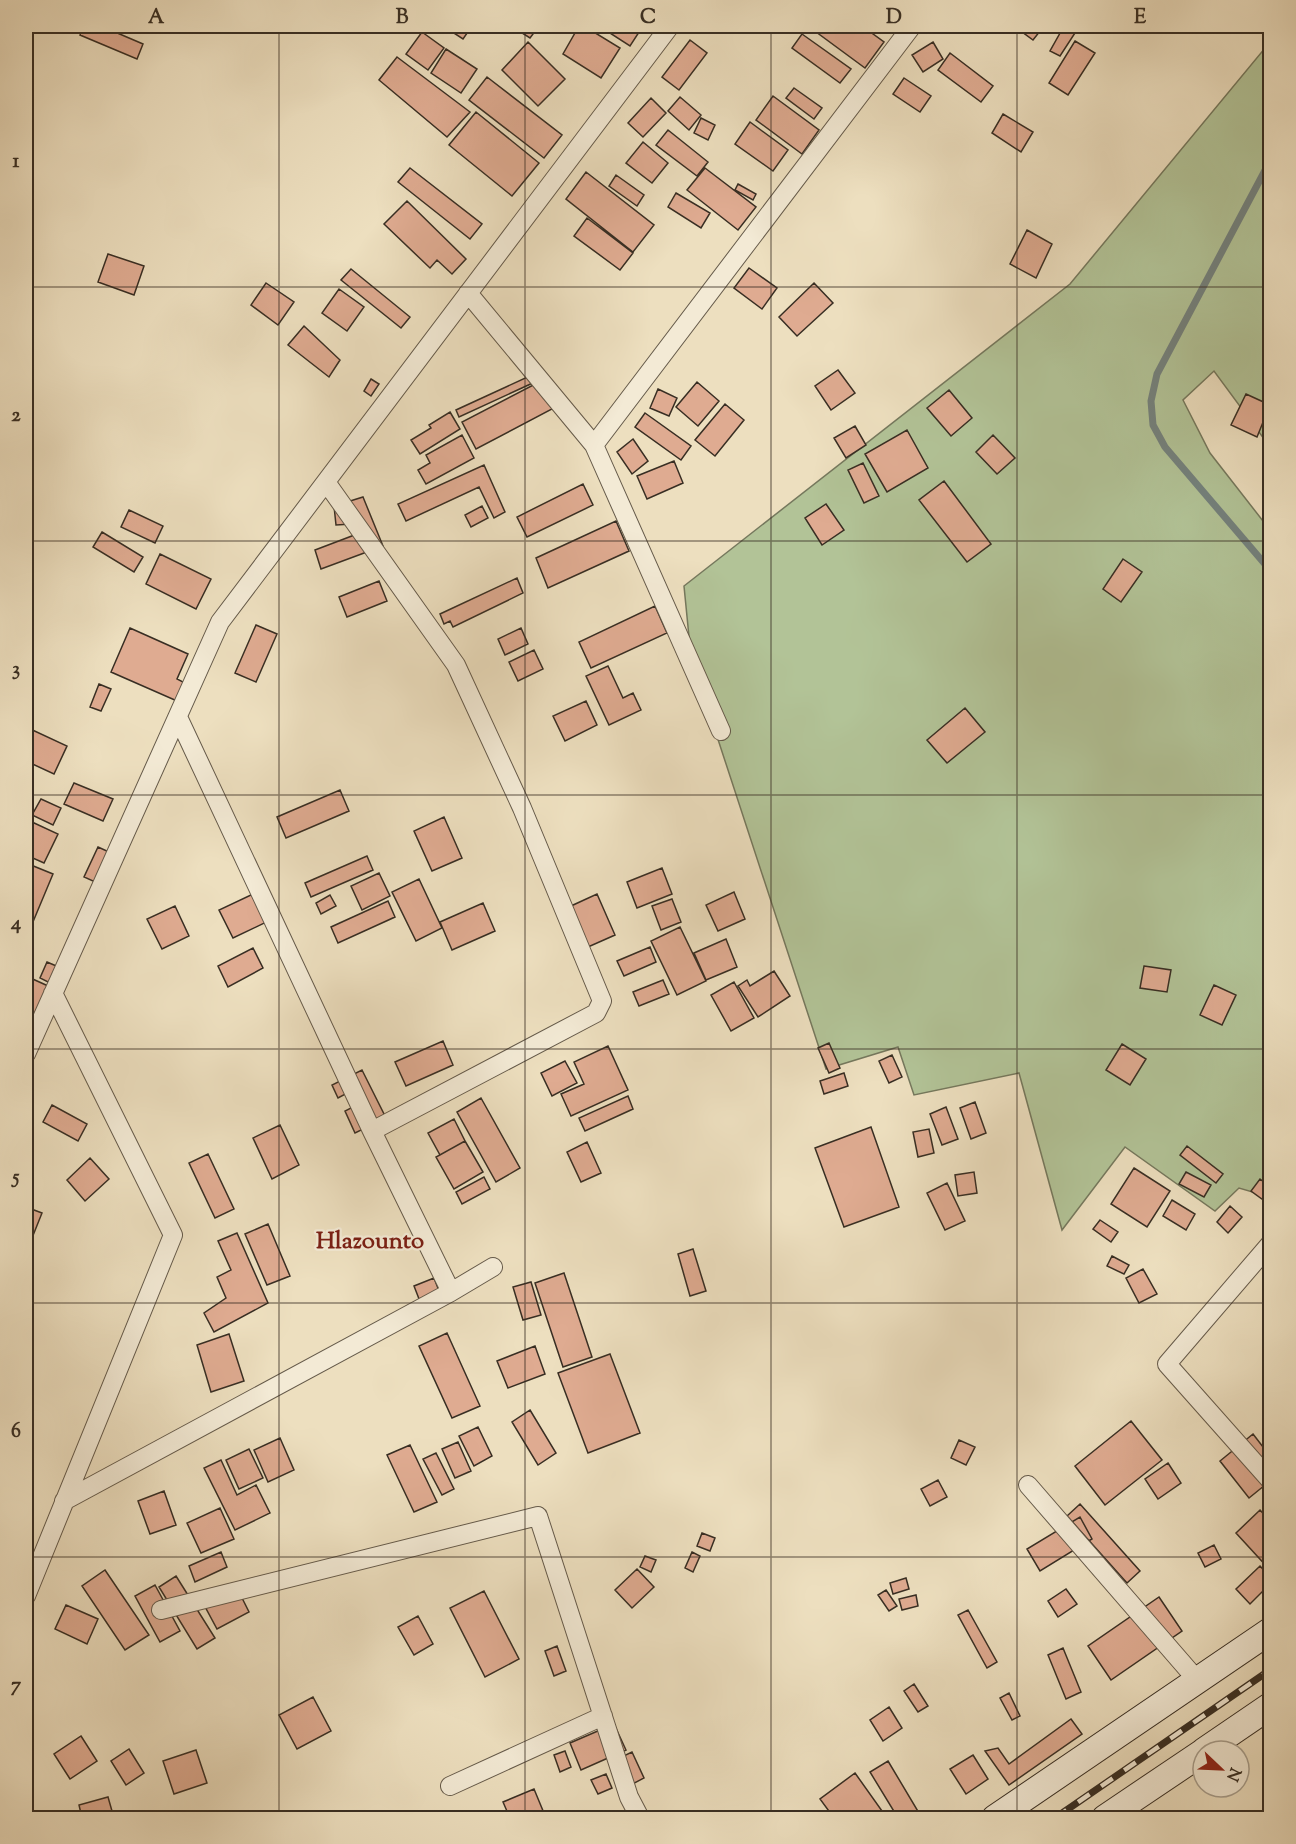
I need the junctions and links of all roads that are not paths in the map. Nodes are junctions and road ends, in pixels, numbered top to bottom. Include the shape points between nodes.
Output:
1 (670, 26) edge
2 (912, 26) edge
3 (468, 293) junction
4 (594, 445) junction
5 (326, 482) junction
6 (178, 717) junction
7 (721, 731) dead end
8 (53, 993) junction
9 (26, 1054) edge
10 (372, 1131) junction
11 (1270, 1244) edge
12 (493, 1267) dead end
13 (451, 1292) junction
14 (1270, 1480) edge
15 (1028, 1485) dead end
16 (64, 1501) junction
17 (26, 1596) edge
18 (161, 1610) dead end
19 (1270, 1631) edge
20 (1197, 1680) junction
21 (1270, 1706) edge
22 (603, 1716) junction
23 (1221, 1739) edge
24 (1191, 1759) edge
25 (450, 1786) dead end
26 (640, 1818) edge
27 (994, 1818) edge
28 (1105, 1818) edge

1 - 3 street
2 - 4 street
3 - 4 street
3 - 5 street
4 - 7 street
5 - 6 street via 220,622
5 - 10 street via 456,665 522,808 602,1001 596,1012
6 - 8 street
6 - 10 street
8 - 9 street
8 - 16 street via 173,1235
10 - 13 street
11 - 14 street via 1167,1364
12 - 13 street
13 - 16 street
15 - 20 street
16 - 17 street
18 - 22 street via 538,1516
19 - 20 main road
20 - 27 main road
21 - 23 main road
22 - 25 street
22 - 26 street via 629,1797
24 - 28 main road

